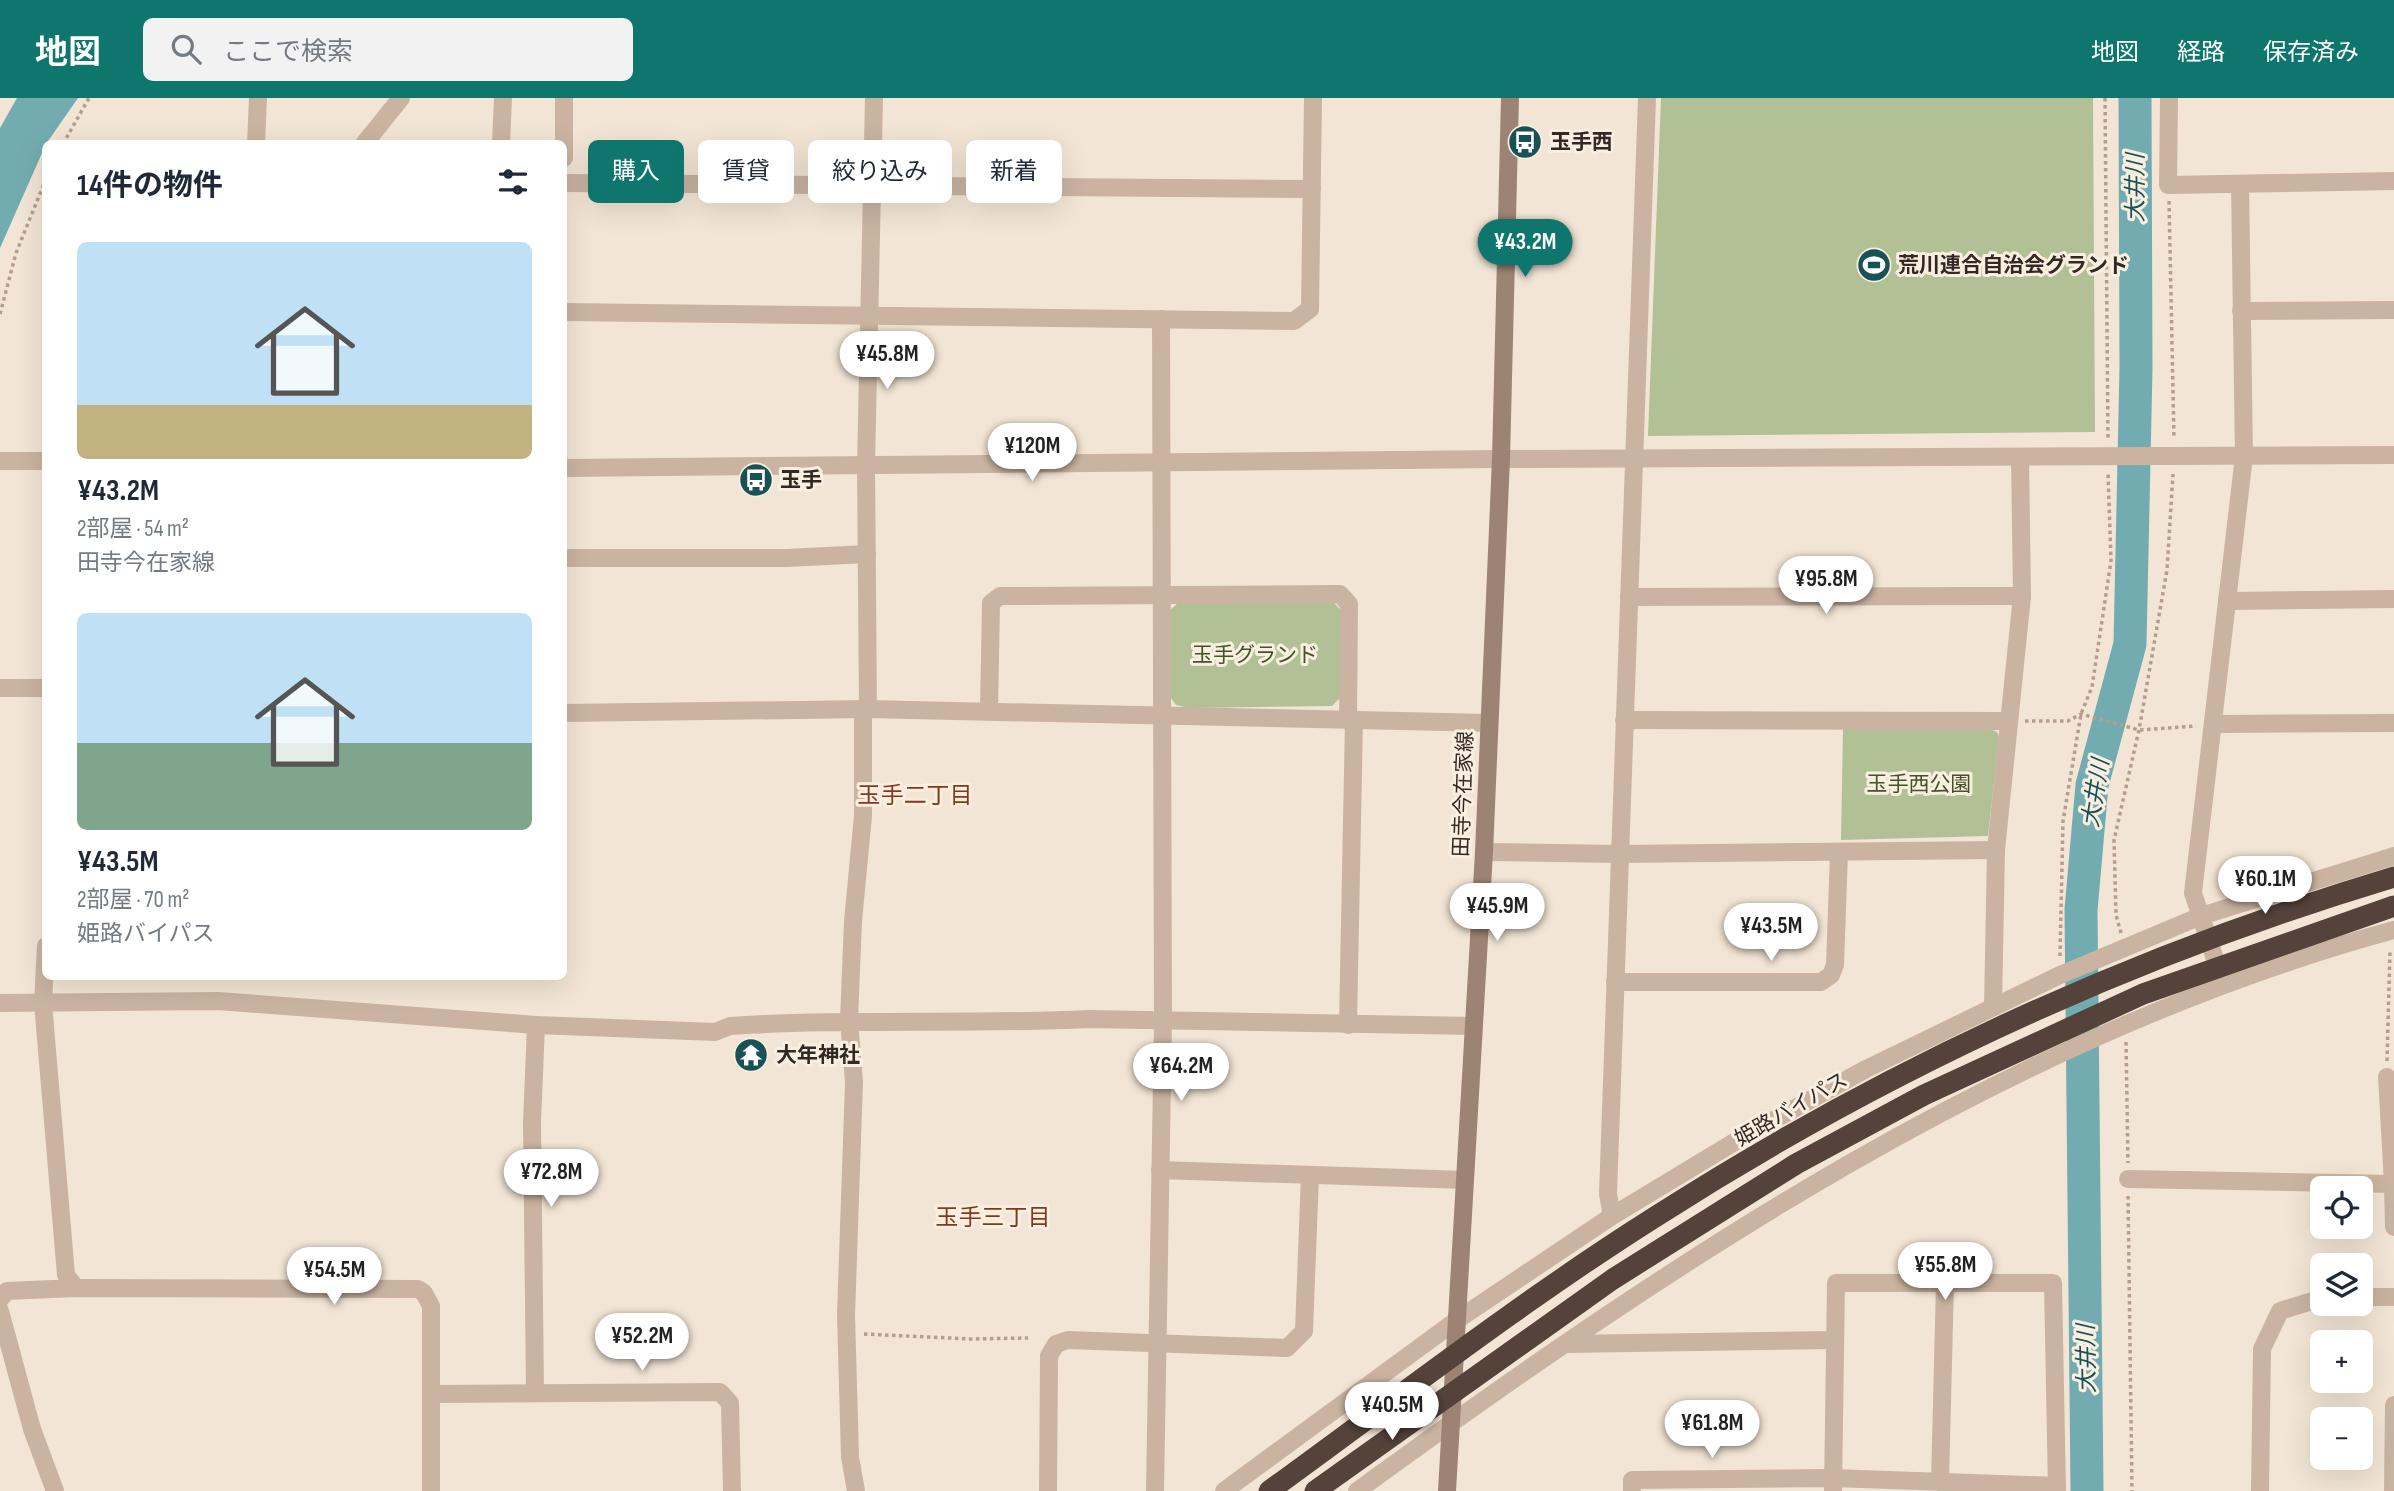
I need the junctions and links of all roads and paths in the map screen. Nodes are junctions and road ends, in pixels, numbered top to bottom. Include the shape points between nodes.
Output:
1 (89, 98) edge
2 (258, 98) edge
3 (401, 98) edge
4 (503, 98) edge
5 (564, 98) edge
6 (874, 98) edge
7 (1313, 98) edge
8 (1510, 98) edge
9 (1647, 98) edge
10 (2105, 98) edge
11 (2169, 98) edge
12 (65, 140) edge
13 (256, 140) edge
14 (367, 140) edge
15 (501, 140) edge
16 (564, 140) edge
17 (874, 140) edge
18 (2394, 181) edge
19 (567, 183) edge
20 (2240, 184) junction
21 (808, 185) edge
22 (2168, 185) junction
23 (952, 186) edge
24 (42, 189) edge
25 (1312, 189) junction
26 (873, 203) edge
27 (2394, 310) edge
28 (567, 312) edge
29 (2242, 312) junction
30 (0, 314) edge
31 (868, 316) junction
32 (1161, 319) junction
33 (2394, 455) edge
34 (2174, 456) junction
35 (2244, 456) junction
36 (2020, 457) junction
37 (2108, 457) junction
38 (1501, 458) junction
39 (1635, 458) junction
40 (0, 461) edge
41 (42, 461) edge
42 (1161, 462) junction
43 (866, 465) junction
44 (567, 468) edge
45 (867, 554) junction
46 (567, 558) edge
47 (1161, 595) junction
48 (2022, 596) junction
49 (1629, 597) junction
50 (2394, 599) edge
51 (2227, 601) junction
52 (0, 688) edge
53 (42, 688) edge
54 (868, 709) junction
55 (989, 711) junction
56 (567, 713) edge
57 (1161, 715) junction
58 (2081, 715) junction
59 (1351, 720) junction
60 (1625, 720) junction
61 (2009, 721) junction
62 (1488, 723) junction
63 (2394, 723) edge
64 (2214, 724) junction
65 (2139, 730) junction
66 (1996, 850) junction
67 (1484, 852) junction
68 (1839, 852) junction
69 (1619, 854) junction
70 (2394, 856) edge
71 (2394, 877) edge
72 (2394, 906) edge
73 (2201, 916) junction
74 (2392, 931) edge
75 (2126, 947) junction
76 (2060, 975) junction
77 (44, 980) edge
78 (1615, 982) junction
79 (2224, 987) junction
80 (0, 1003) edge
81 (43, 1003) junction
82 (1993, 1007) junction
83 (849, 1020) junction
84 (1163, 1022) junction
85 (536, 1025) junction
86 (2126, 1025) junction
87 (1348, 1026) junction
88 (1473, 1026) junction
89 (2387, 1077) joint
90 (1160, 1170) junction
91 (1310, 1175) junction
92 (1465, 1180) junction
93 (2128, 1180) junction
94 (2393, 1184) edge
95 (1612, 1216) junction
96 (2394, 1227) edge
97 (1945, 1283) junction
98 (76, 1287) junction
99 (2373, 1297) edge
100 (2394, 1297) edge
101 (0, 1298) edge
102 (2310, 1302) edge
103 (0, 1311) edge
104 (1457, 1320) junction
105 (848, 1333) junction
106 (1028, 1338) dead end
107 (1835, 1339) junction
108 (1158, 1342) junction
109 (1566, 1344) junction
110 (534, 1393) junction
111 (431, 1394) junction
112 (2394, 1405) edge
113 (1449, 1424) junction
114 (2394, 1447) edge
115 (1940, 1482) junction
116 (1833, 1484) edge
117 (2057, 1489) edge
118 (55, 1491) edge
119 (431, 1491) edge
120 (732, 1491) edge
121 (856, 1491) edge
122 (1048, 1491) edge
123 (1155, 1491) edge
124 (1224, 1491) edge
125 (1269, 1491) edge
126 (1315, 1491) edge
127 (1357, 1491) edge
128 (1447, 1491) edge
129 (1632, 1491) edge
130 (2132, 1491) edge
131 (2260, 1491) edge
132 (2393, 1491) edge

1 - 12 path
2 - 13 street
3 - 14 street
4 - 15 street
5 - 16 street
6 - 17 street
7 - 25 street
8 - 38 main road, 田寺今在家線
9 - 39 street
10 - 37 path
11 - 22 street
18 - 20 street
19 - 21 street
20 - 22 street
20 - 29 street
22 - 34 path
23 - 25 street
24 - 30 path via 16,253
25 - 32 street via 1310,309 1294,321
26 - 31 street
27 - 29 street
28 - 31 street
29 - 35 street
31 - 32 street
31 - 43 street
32 - 42 street
33 - 35 street
34 - 35 street
34 - 37 street
34 - 65 path via 2167,570
35 - 51 street
36 - 37 street
36 - 39 street
36 - 48 street
37 - 58 path via 2110,561 2092,687
38 - 39 street
38 - 42 street
38 - 62 main road, 田寺今在家線
39 - 49 street
40 - 41 street
42 - 43 street
42 - 47 street
43 - 44 street
43 - 45 street
45 - 46 street
45 - 54 street
47 - 55 street via 1000,596 991,603
47 - 57 street
47 - 59 street via 1340,594 1349,604
48 - 49 street
48 - 61 street
49 - 60 street
50 - 51 street
51 - 64 street
52 - 53 street
54 - 55 street
54 - 56 street
54 - 83 street via 863,716 863,816
55 - 57 street
57 - 59 street
57 - 84 street
58 - 61 path via 2068,721
58 - 65 path
58 - 76 path via 2063,821
59 - 62 street
59 - 87 street
60 - 61 street
60 - 69 street
61 - 66 street
62 - 67 main road, 田寺今在家線
63 - 64 street
64 - 65 path
64 - 73 street via 2193,893
65 - 75 path via 2114,840 2116,915
66 - 68 street
66 - 82 street
67 - 69 street
67 - 88 main road, 田寺今在家線
68 - 69 street
68 - 78 street via 1835,965 1821,982
69 - 78 street
70 - 73 street
71 - 125 highway, 姫路バイパス, bridge via 2312,902 2140,966 1912,1069 1805,1127 1654,1217
72 - 126 highway, bridge via 2143,994 1924,1095 1796,1164 1613,1279
73 - 75 street
73 - 79 street
74 - 79 street via 2320,950
74 - 89 path
75 - 76 street
76 - 82 street
77 - 81 street
78 - 95 street via 1608,1194
79 - 86 street
80 - 81 street
81 - 85 street via 218,1001
81 - 98 street via 66,1276
82 - 95 street via 1866,1069
83 - 84 street
83 - 85 street via 730,1026 715,1032
83 - 105 street via 854,1082
84 - 87 street
84 - 90 street
85 - 110 street
86 - 93 path
86 - 109 street via 1898,1134
87 - 88 street
88 - 92 main road, 田寺今在家線
89 - 94 street
90 - 91 street
90 - 108 street
91 - 92 street
91 - 108 street via 1304,1331 1287,1348
92 - 104 main road, 田寺今在家線
93 - 94 street
93 - 130 path
94 - 96 street
95 - 104 street
97 - 107 street via 1836,1283
97 - 115 street
97 - 117 street via 2053,1283
98 - 101 street via 7,1291
98 - 111 street via 418,1289 431,1306
99 - 100 street
102 - 131 street via 2280,1311 2262,1349
103 - 118 street via 32,1429
104 - 113 main road, 田寺今在家線
104 - 124 street
105 - 106 path
105 - 121 street via 850,1457
107 - 109 street
107 - 116 street
108 - 122 street via 1068,1340 1056,1344 1049,1356
108 - 123 street
109 - 113 street
110 - 111 street
110 - 120 street via 720,1392 730,1403
111 - 119 street
112 - 114 street
113 - 127 street
113 - 128 main road, 田寺今在家線
114 - 132 street
115 - 116 street
115 - 117 street
116 - 129 street via 1632,1480

